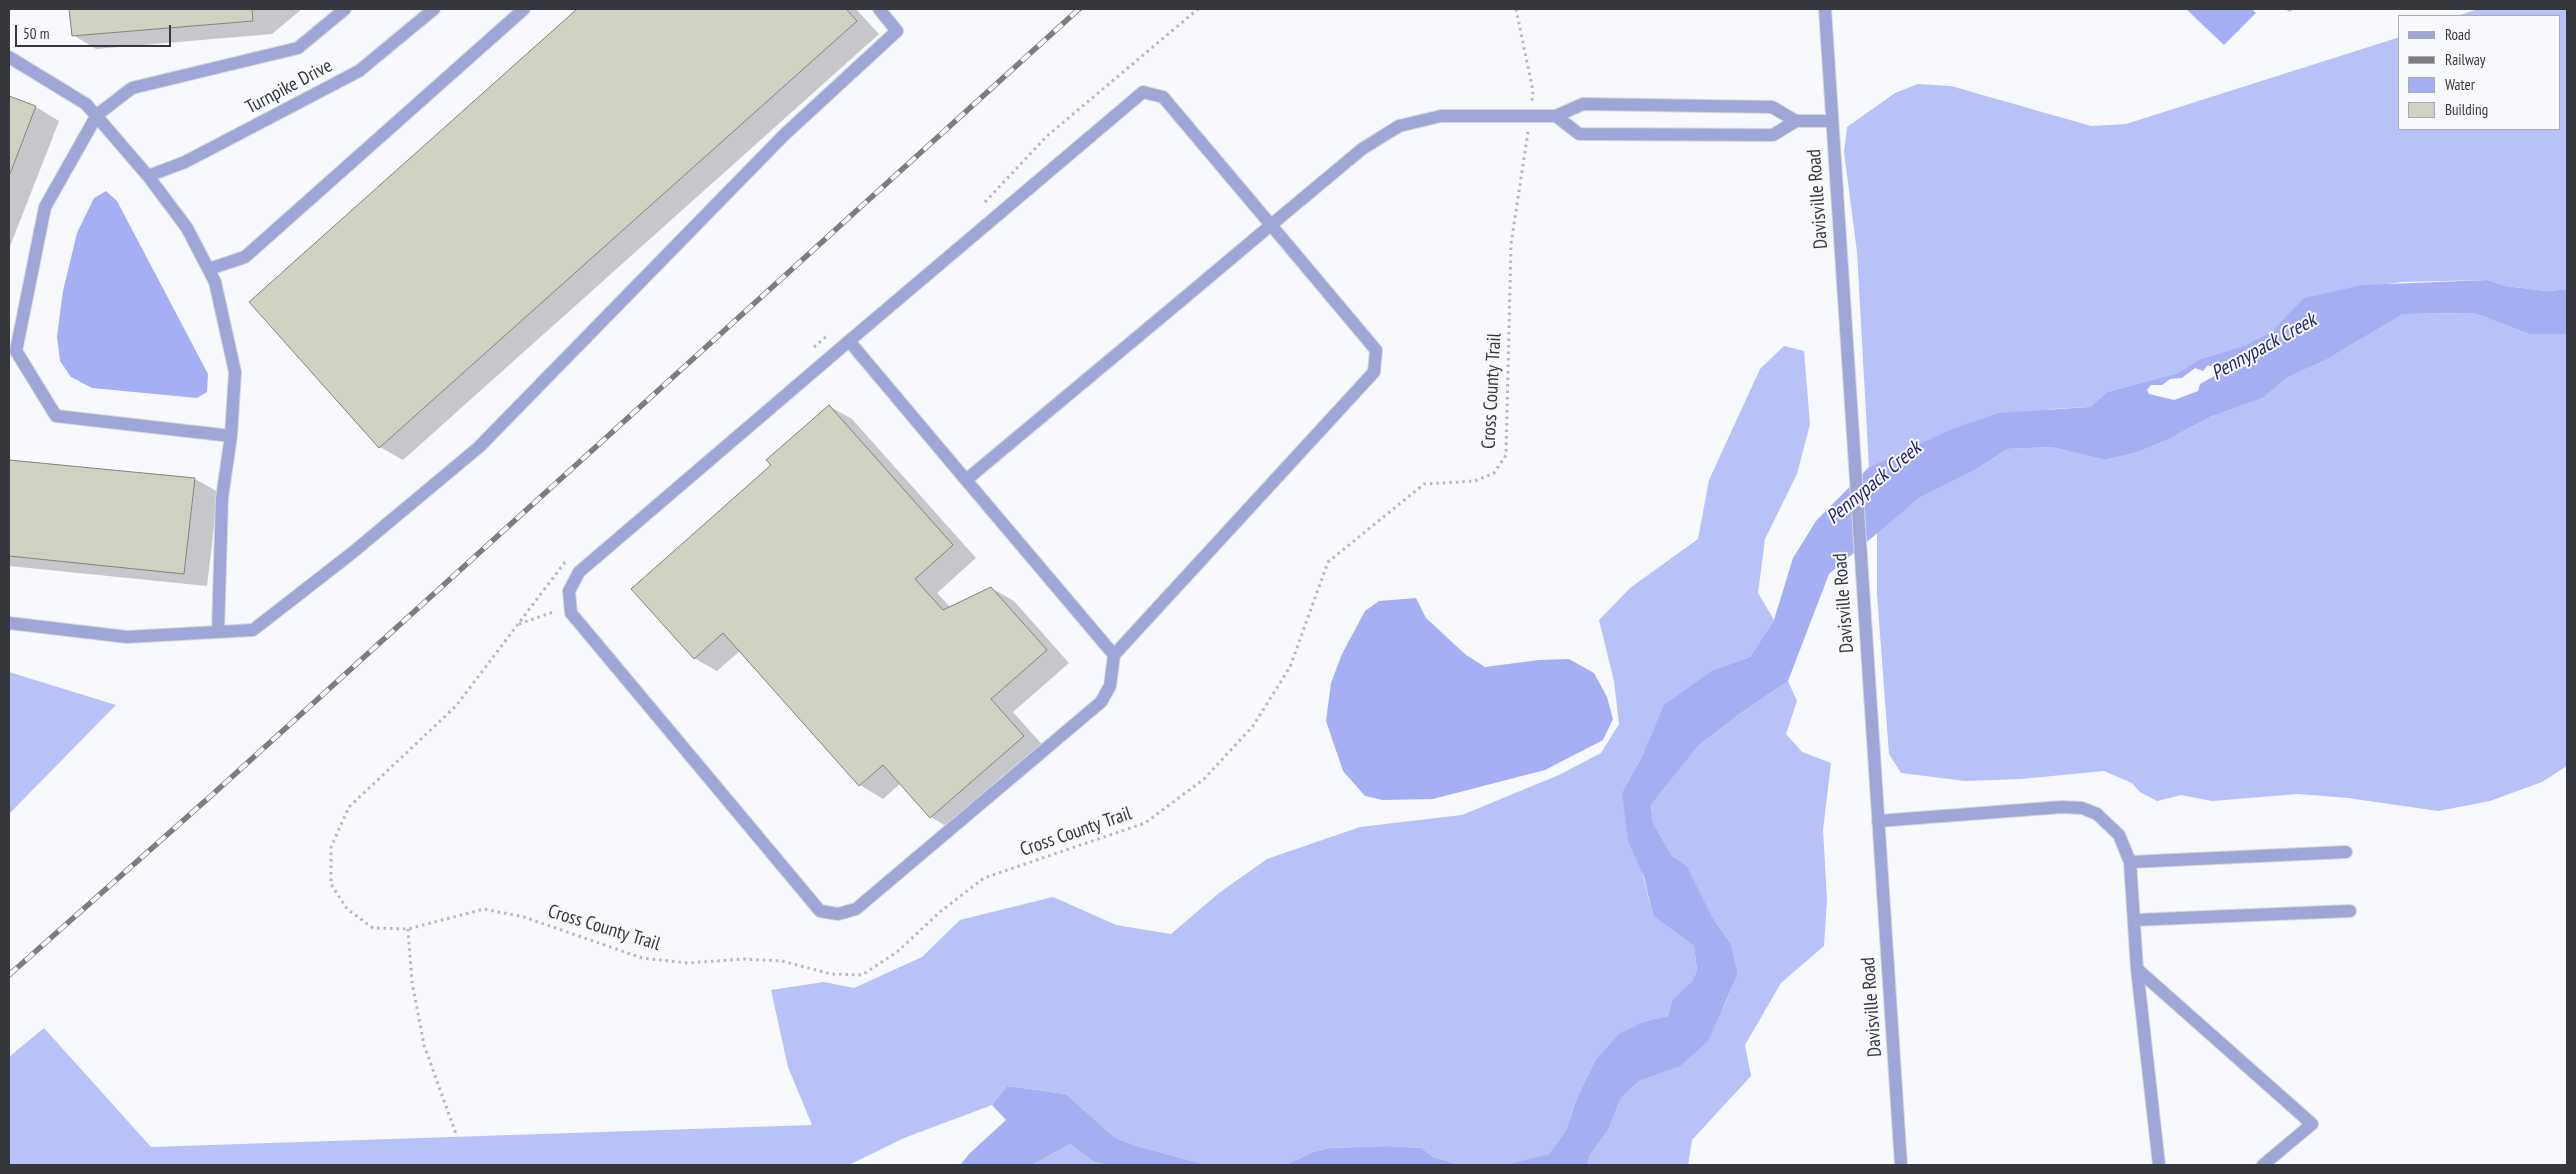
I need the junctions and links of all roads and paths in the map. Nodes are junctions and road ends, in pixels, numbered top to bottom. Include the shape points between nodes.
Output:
1 (346, 9) edge
2 (434, 9) edge
3 (879, 9) edge
4 (1516, 9) edge
5 (1825, 9) edge
6 (521, 10) edge
7 (9, 57) edge
8 (1533, 91) dead end
9 (97, 116) junction
10 (1556, 116) junction
11 (1796, 121) junction
12 (1832, 121) junction
13 (1528, 134) dead end
14 (148, 176) junction
15 (1271, 225) junction
16 (209, 269) junction
17 (849, 341) junction
18 (231, 436) junction
19 (966, 480) junction
20 (570, 606) junction
21 (9, 622) edge
22 (519, 624) dead end
23 (218, 631) junction
24 (1114, 655) junction
25 (1878, 821) junction
26 (2346, 852) dead end
27 (2130, 862) junction
28 (2350, 911) dead end
29 (2134, 920) junction
30 (2137, 969) junction
31 (456, 1134) dead end
32 (1901, 1165) edge
33 (2159, 1165) edge
34 (2263, 1165) edge

1 - 9 street via 298,48 132,88
2 - 14 street, Turnpike Drive via 360,71 185,162
3 - 23 street via 896,31 784,135 480,447 352,554 253,630
4 - 8 path
5 - 12 street, Davisville Road
6 - 16 street via 245,257
7 - 9 street via 86,104
9 - 14 street
9 - 18 street via 45,207 16,351 56,416
10 - 11 street via 1583,104 1772,107
10 - 11 street via 1579,134 1773,135
10 - 15 street via 1441,116 1399,126 1362,148
11 - 12 street
12 - 25 street, Davisville Road
13 - 31 path, Cross County Trail via 1511,244 1506,455 1494,473 1475,481 1424,484 1328,562 1290,667 1253,726 1204,778 1145,823 984,878 941,911 897,952 862,975 831,974 782,961 744,959 688,963 642,958 524,917 484,909 408,929 412,982 424,1045
14 - 16 street via 187,228
15 - 17 street via 1163,98 1143,92
15 - 19 street
15 - 24 street via 1376,350 1374,372
16 - 18 street via 215,282 235,372
17 - 19 street
17 - 20 street via 579,572 569,591
18 - 23 street via 222,498
19 - 24 street
20 - 22 path
20 - 24 street via 571,613 820,911 838,914 856,909 1101,702 1110,686
21 - 23 street via 128,637
25 - 27 street via 2082,808 2109,823 2119,835
25 - 32 street, Davisville Road
26 - 27 street
27 - 29 street
28 - 29 street
29 - 30 street
30 - 33 street
30 - 34 street via 2312,1124

